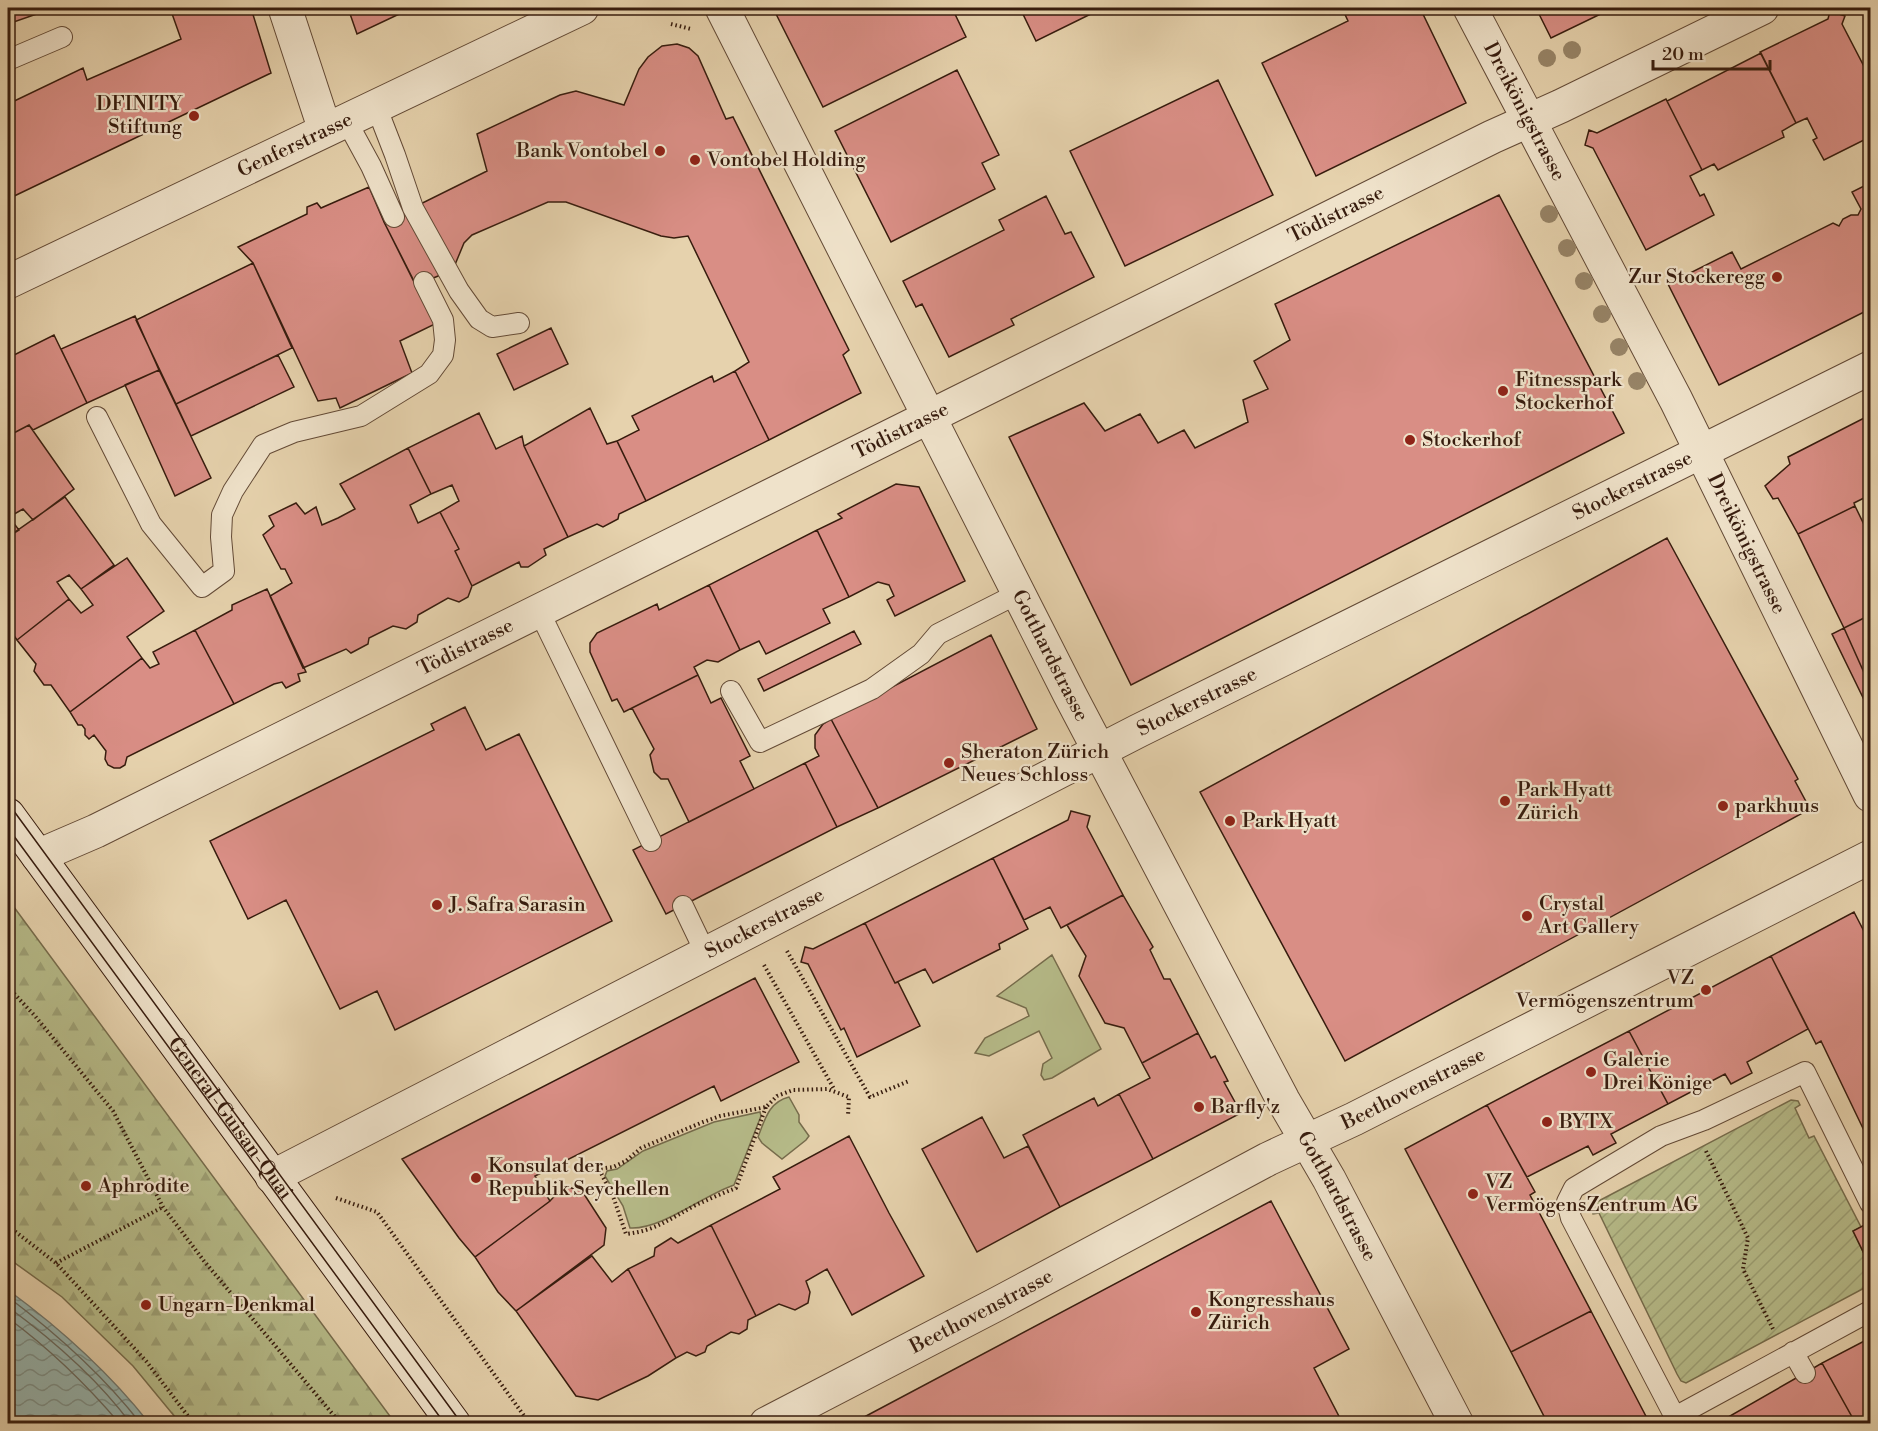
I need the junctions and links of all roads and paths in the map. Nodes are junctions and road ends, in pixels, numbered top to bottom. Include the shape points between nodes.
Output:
1 (285, 8) edge
2 (582, 8) edge
3 (722, 8) edge
4 (1470, 8) edge
5 (1762, 8) edge
6 (62, 37) dead end
7 (8, 60) edge
8 (376, 106) junction
9 (1529, 120) junction
10 (335, 125) junction
11 (394, 217) dead end
12 (8, 282) edge
13 (424, 282) dead end
14 (519, 323) dead end
15 (1870, 368) edge
16 (97, 417) dead end
17 (929, 417) junction
18 (1701, 451) junction
19 (1019, 593) junction
20 (539, 612) junction
21 (731, 691) dead end
22 (1100, 750) junction
23 (1870, 795) edge
24 (8, 815) edge
25 (651, 841) dead end
26 (38, 856) junction
27 (1870, 857) edge
28 (683, 906) dead end
29 (787, 951) dead end
30 (705, 952) junction
31 (763, 963) dead end
32 (8, 987) edge
33 (909, 1081) dead end
34 (835, 1090) junction
35 (766, 1107) junction
36 (848, 1116) dead end
37 (1693, 1124) junction
38 (1307, 1141) junction
39 (272, 1177) junction
40 (1870, 1203) edge
41 (163, 1207) junction
42 (377, 1212) dead end
43 (8, 1226) edge
44 (56, 1263) junction
45 (1870, 1311) edge
46 (1790, 1354) junction
47 (1805, 1373) dead end
48 (194, 1424) edge
49 (341, 1424) edge
50 (454, 1424) edge
51 (530, 1424) edge
52 (766, 1424) edge
53 (1457, 1424) edge

1 - 10 street
2 - 8 street, Genferstrasse
3 - 17 street, Gotthardstrasse
4 - 9 street, Dreikönigstrasse
5 - 9 street, Tödistrasse
6 - 7 lane
8 - 10 street, Genferstrasse
8 - 14 lane via 413,208 459,291 480,319 492,327
9 - 17 street, Tödistrasse
9 - 18 street, Dreikönigstrasse
10 - 11 lane via 371,166
10 - 12 street, Genferstrasse
13 - 16 lane via 443,320 443,355 429,374 361,416 294,432 263,445 222,515 225,571 202,587 151,524
15 - 18 street, Stockerstrasse
17 - 19 street, Gotthardstrasse
17 - 20 street, Tödistrasse
18 - 22 street, Stockerstrasse
18 - 23 street, Dreikönigstrasse
19 - 21 lane via 938,634 921,654 872,689 760,742
19 - 22 street, Gotthardstrasse
20 - 25 lane
20 - 26 street, Tödistrasse
22 - 30 street, Stockerstrasse
22 - 38 street, Gotthardstrasse
24 - 26 street, General-Guisan-Quai
26 - 39 street, General-Guisan-Quai
27 - 38 street, Beethovenstrasse
28 - 30 lane
29 - 33 path via 870,1096
30 - 39 street, Stockerstrasse
31 - 34 path
32 - 41 path via 113,1111
34 - 35 path via 793,1090 777,1096
34 - 36 path via 849,1096
35 - 35 path via 720,1116 641,1148 614,1167 599,1169 626,1234 656,1228 736,1188
37 - 40 lane via 1805,1072
37 - 46 path via 1748,1238 1743,1269
37 - 46 lane via 1661,1136 1574,1188 1567,1202 1571,1218 1675,1417
38 - 52 street, Beethovenstrasse
38 - 53 street, Gotthardstrasse
39 - 50 street, General-Guisan-Quai
41 - 44 path
41 - 49 path
42 - 51 path
43 - 44 path
44 - 48 path via 146,1361
45 - 46 lane
46 - 47 lane

